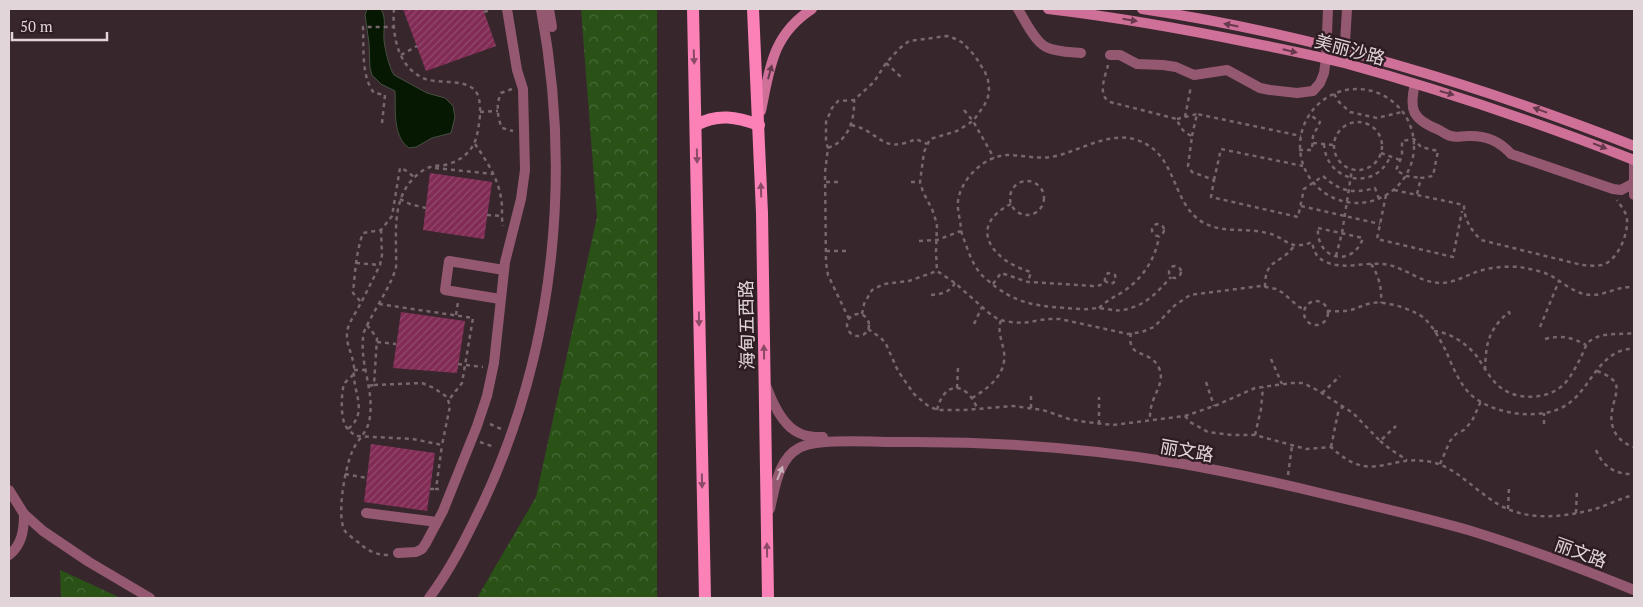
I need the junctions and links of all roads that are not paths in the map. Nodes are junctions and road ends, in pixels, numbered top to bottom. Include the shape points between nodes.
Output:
1 (507, 9) edge
2 (542, 9) edge
3 (549, 9) edge
4 (693, 9) edge
5 (754, 9) edge
6 (812, 9) edge
7 (1018, 9) edge
8 (1048, 9) edge
9 (1142, 9) edge
10 (1328, 9) edge
11 (1347, 9) edge
12 (1326, 46) junction
13 (1345, 51) junction
14 (1081, 53) dead end
15 (1110, 55) road end
16 (1326, 58) junction
17 (1344, 63) junction
18 (1415, 84) junction
19 (759, 122) junction
20 (696, 125) junction
21 (1634, 146) edge
22 (1634, 160) edge
23 (1634, 183) edge
24 (1634, 195) edge
25 (504, 270) junction
26 (500, 299) junction
27 (764, 381) junction
28 (9, 490) edge
29 (366, 512) dead end
30 (24, 514) junction
31 (767, 519) junction
32 (437, 522) junction
33 (9, 549) edge
34 (398, 553) road end
35 (9, 555) edge
36 (1634, 584) edge
37 (1634, 590) edge
38 (150, 598) edge
39 (430, 598) edge
40 (437, 598) edge
41 (705, 598) edge
42 (768, 598) edge

1 - 25 street via 523,89 525,170
2 - 39 street via 555,119 555,214 544,313 531,369 505,452 471,528
3 - 40 street via 558,71 563,146 560,241 553,297 532,390 501,479 459,565
4 -> 20 main road
5 - 19 main road, 海甸五西路
19 -> 6 main road via 778,46 792,24
7 - 14 street via 1044,46
8 -> 16 main road, 美丽沙路 via 1185,29
12 -> 9 main road, 美丽沙路
10 - 12 street
11 - 13 street
12 - 13 main road, 美丽沙路
12 - 16 street
13 - 17 street
21 -> 13 main road, 美丽沙路 via 1516,102
15 - 16 street via 1120,55 1138,64 1176,67 1194,74 1227,70 1260,88 1297,92 1313,91 1320,84
16 - 17 main road, 美丽沙路
17 - 18 main road, 美丽沙路
18 -> 22 main road, 美丽沙路 via 1544,126
18 - 23 street via 1414,113 1432,128 1451,136 1485,136 1502,144 1512,154 1613,189 1621,190
19 - 20 main road via 726,116
27 -> 19 main road, 海甸五西路
20 -> 41 main road
22 - 23 street
23 - 24 street
25 - 26 street
25 - 26 street via 449,261 445,290
26 - 32 street via 487,396
27 - 31 main road, 海甸五西路
27 - 36 street, 丽文路 via 781,416 794,430 807,436 978,438 1177,458 1354,494 1475,526
28 - 30 street
29 - 32 street
30 - 33 street via 18,518 14,541
30 - 35 street via 21,539
30 - 38 street via 66,548
31 -> 37 street, 丽文路 via 783,466 796,449 807,444 952,442 1056,449 1178,463 1373,506 1467,530
42 -> 31 main road, 海甸五西路
32 - 34 street via 422,549

